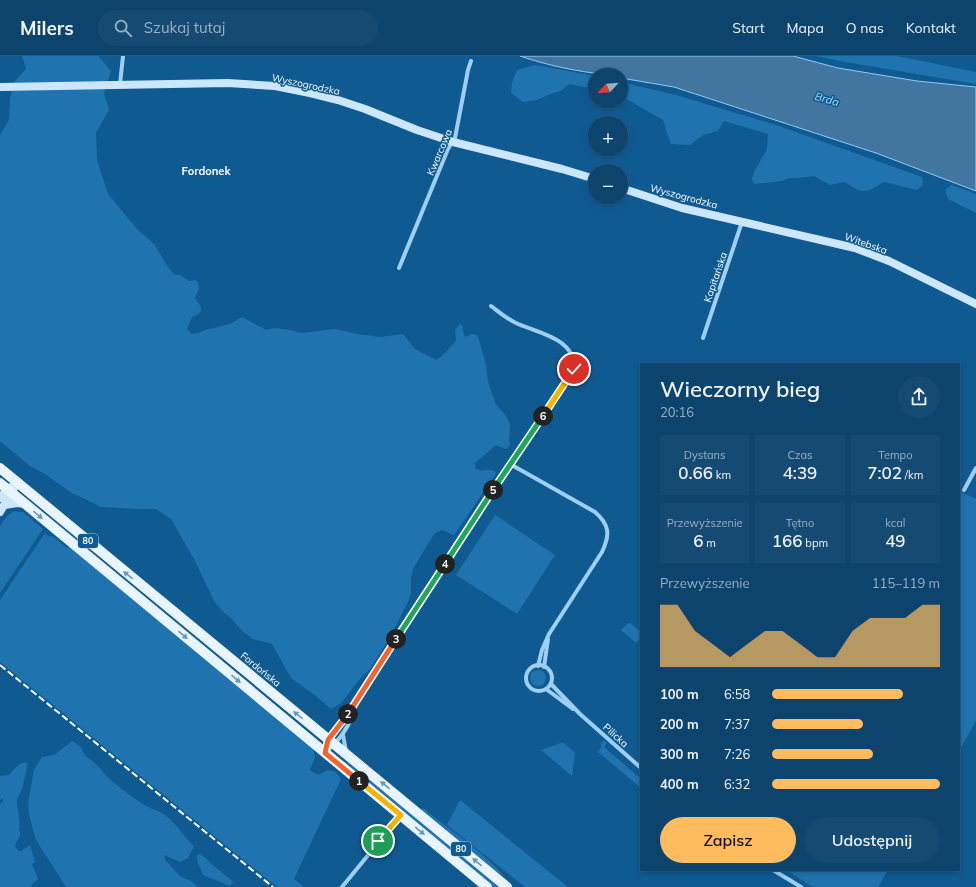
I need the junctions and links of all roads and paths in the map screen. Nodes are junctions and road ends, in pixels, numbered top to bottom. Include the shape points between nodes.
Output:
1 (123, 56) edge
2 (471, 61) dead end
3 (120, 84) junction
4 (0, 87) edge
5 (453, 142) junction
6 (588, 177) edge
7 (628, 190) edge
8 (742, 221) junction
9 (405, 269) dead end
10 (976, 304) edge
11 (491, 306) dead end
12 (703, 338) dead end
13 (510, 464) junction
14 (0, 468) edge
15 (976, 468) edge
16 (17, 483) junction
17 (6, 488) edge
18 (964, 490) dead end
19 (26, 504) junction
20 (2, 505) edge
21 (549, 634) junction
22 (538, 666) junction
23 (544, 667) junction
24 (551, 684) junction
25 (546, 690) junction
26 (356, 704) junction
27 (580, 714) junction
28 (343, 735) junction
29 (331, 742) junction
30 (325, 753) junction
31 (347, 755) junction
32 (640, 767) edge
33 (401, 815) junction
34 (775, 871) edge
35 (799, 886) edge
36 (342, 887) edge
37 (488, 887) edge
38 (507, 887) edge

1 - 3 street
2 - 5 street, Kwarcowa
3 - 4 street, Wyszogrodzka
3 - 5 street, Wyszogrodzka via 228,83 293,89 358,106
5 - 6 street, Wyszogrodzka
5 - 9 street, Kwarcowa via 400,267
7 - 8 street, Wyszogrodzka via 682,208
8 - 10 street, Witebska via 855,248 889,261
8 - 12 street, Kapitańska
11 - 13 street via 515,323 561,342 571,353 574,364 571,375
13 - 21 street via 595,512 606,527 607,540 602,552
13 - 26 street
14 - 16 main road, Fordońska / 80
15 - 18 street
16 - 17 street
29 -> 16 main road, Fordońska / 80
17 - 19 main road, 80
17 - 20 street
19 - 20 street
19 -> 30 main road, 80
21 - 22 street
21 - 23 street
22 - 23 street
22 - 25 street via 527,674 527,683 534,690
23 - 24 street via 550,672
24 - 25 street
24 - 27 street, Pilicka
25 - 27 street, Pilicka
26 - 28 street
26 - 29 street
27 - 32 street, Pilicka
28 - 29 street
28 - 31 street
29 - 30 street
29 - 30 street
29 - 31 main road, Fordońska / 80
30 - 33 main road, 80
38 -> 31 main road, Fordońska / 80
33 - 36 street
33 -> 37 main road, 80
34 - 35 street

